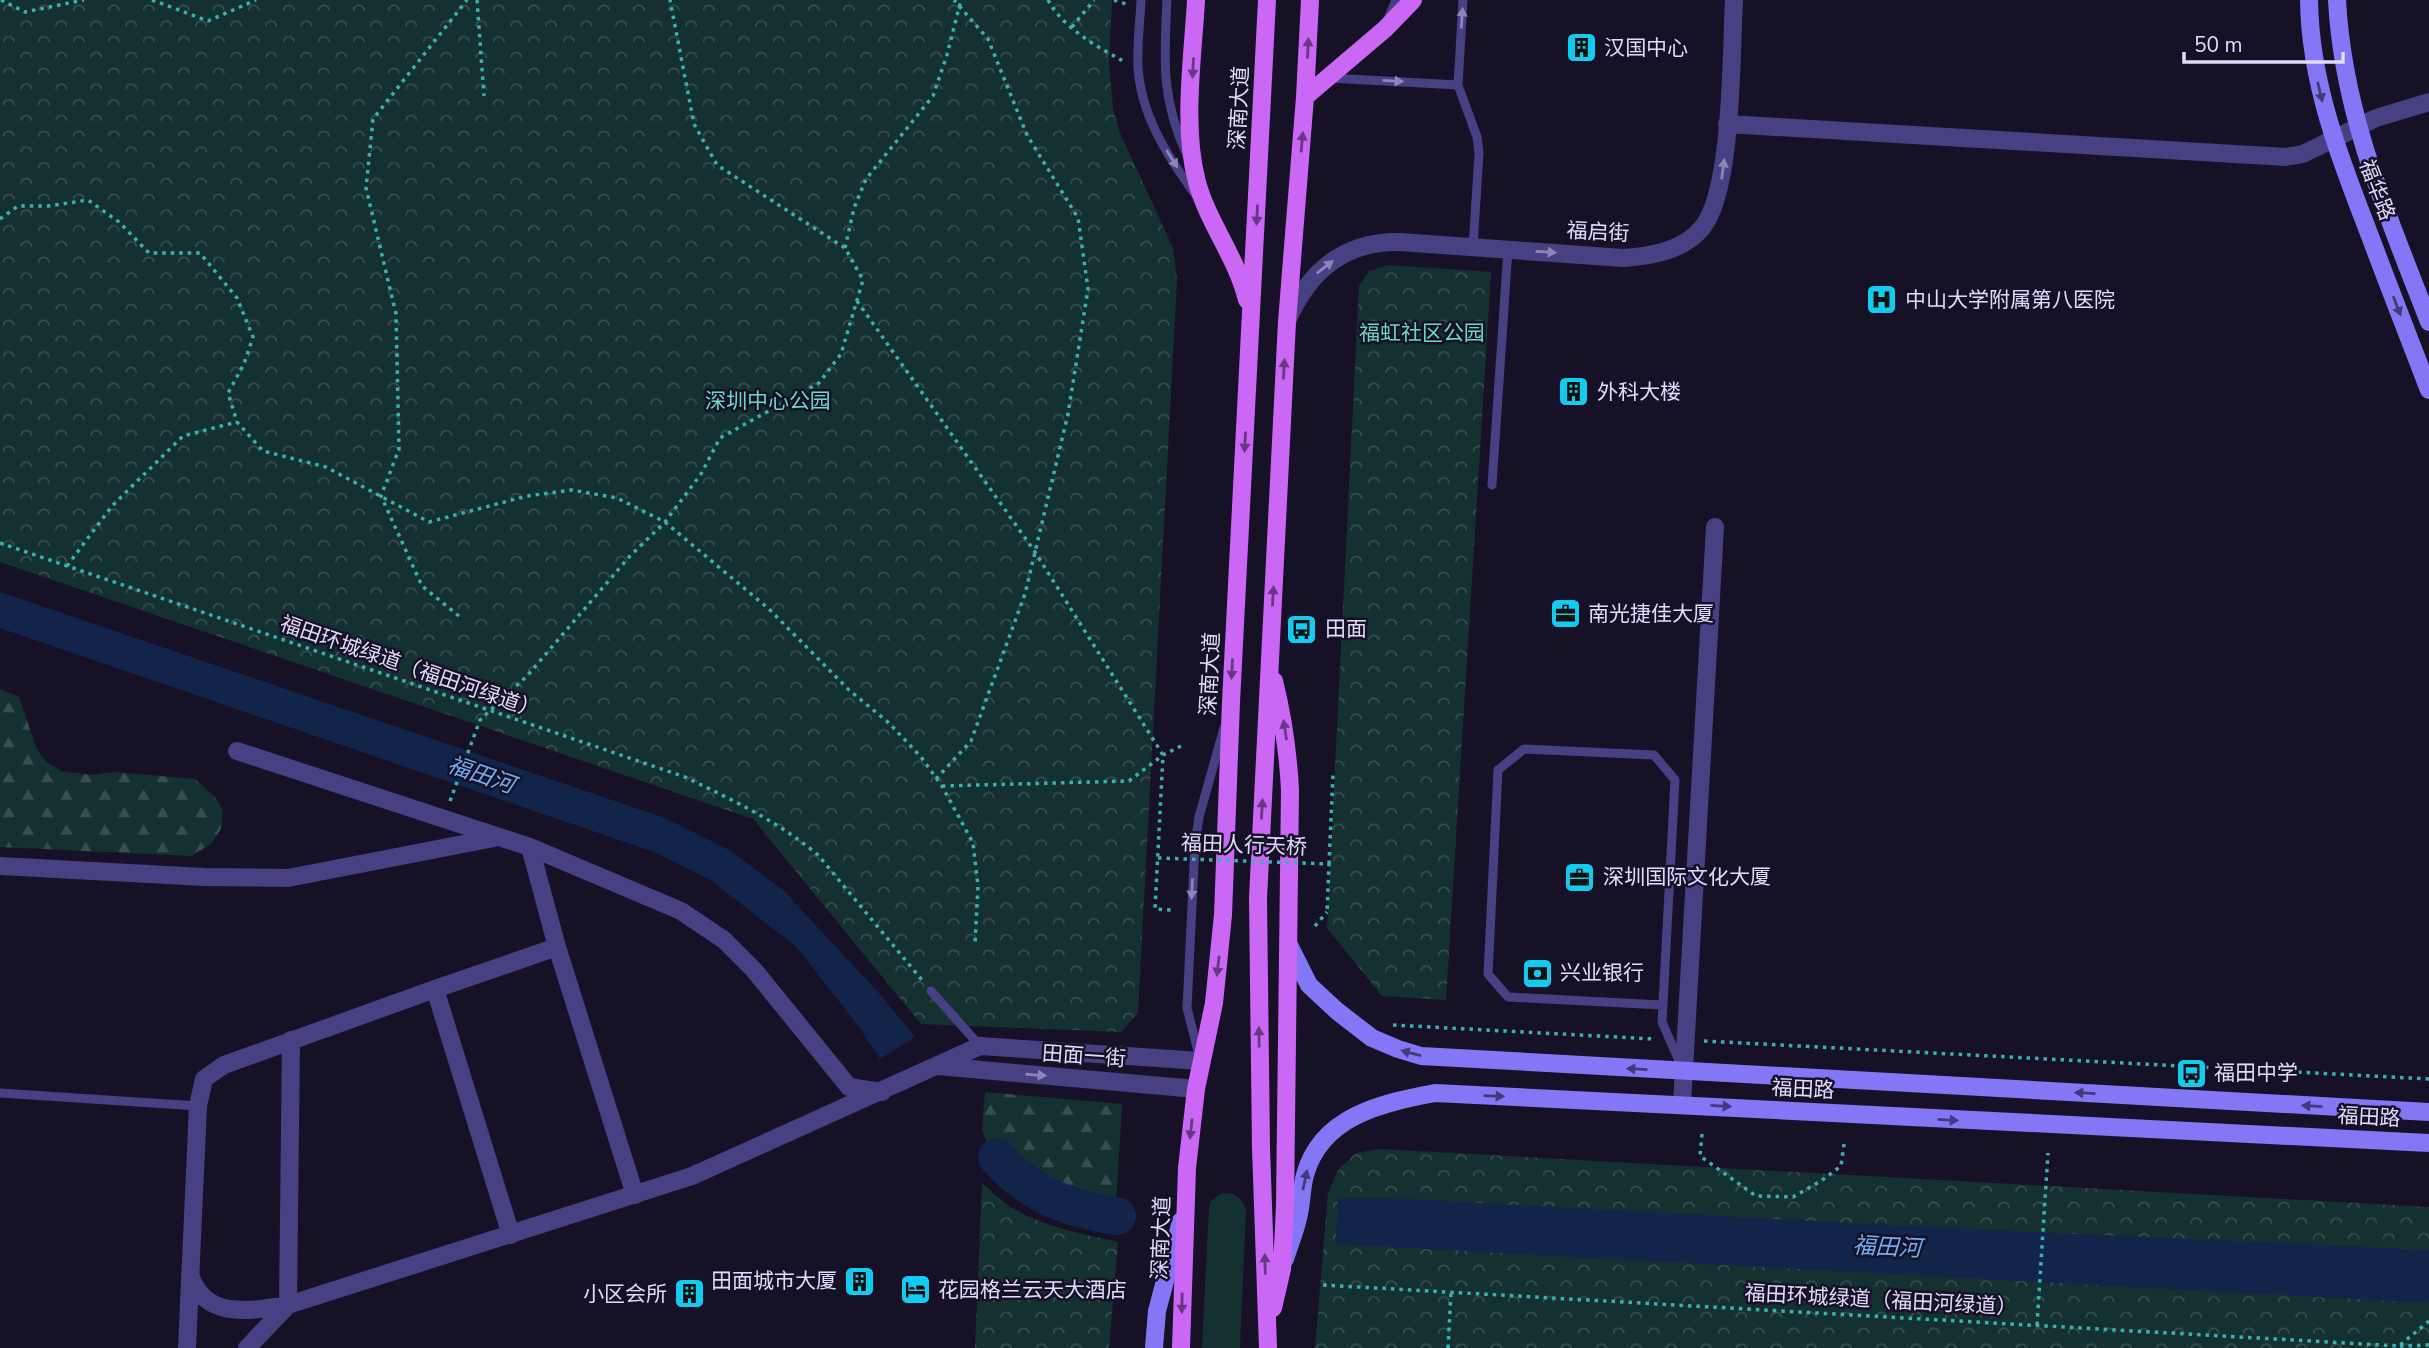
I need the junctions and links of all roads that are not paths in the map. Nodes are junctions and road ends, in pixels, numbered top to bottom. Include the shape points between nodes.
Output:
1 (1141, 0) edge
2 (1167, 0) edge
3 (1196, 0) edge
4 (1268, 0) edge
5 (1310, 0) edge
6 (1396, 0) edge
7 (1413, 0) edge
8 (1463, 0) edge
9 (1734, 0) edge
10 (2309, 0) edge
11 (2337, 0) edge
12 (1385, 29) junction
13 (1328, 78) junction
14 (1458, 85) junction
15 (1306, 97) junction
16 (2429, 102) edge
17 (1727, 124) junction
18 (2357, 128) junction
19 (2333, 138) junction
20 (1196, 180) junction
21 (1205, 208) junction
22 (1473, 247) junction
23 (1508, 249) junction
24 (1287, 322) junction
25 (2429, 322) edge
26 (1251, 325) junction
27 (2429, 390) edge
28 (1492, 485) dead end
29 (1715, 527) dead end
30 (1270, 664) junction
31 (1231, 702) junction
32 (237, 751) dead end
33 (498, 837) junction
34 (530, 848) junction
35 (0, 866) edge
36 (1289, 945) junction
37 (557, 947) junction
38 (435, 989) junction
39 (932, 990) road end
40 (1662, 1005) junction
41 (1678, 1040) junction
42 (291, 1041) junction
43 (980, 1046) junction
44 (1201, 1061) junction
45 (937, 1066) junction
46 (1684, 1071) junction
47 (1196, 1089) junction
48 (882, 1092) junction
49 (0, 1093) edge
50 (1682, 1104) junction
51 (198, 1106) junction
52 (2429, 1112) edge
53 (2429, 1143) edge
54 (635, 1195) junction
55 (1184, 1211) junction
56 (511, 1235) junction
57 (1282, 1269) junction
58 (190, 1274) junction
59 (288, 1305) junction
60 (221, 1307) junction
61 (1268, 1340) edge
62 (188, 1345) edge
63 (246, 1348) edge
64 (1152, 1348) edge
65 (1181, 1348) edge

1 -> 21 lane via 1137,64 1144,102 1168,154
2 - 20 lane via 1165,82 1174,124
3 -> 20 main road via 1190,122
4 -> 26 main road, 深南大道
15 -> 5 main road
6 - 12 lane
7 - 12 main road
14 -> 8 lane
9 - 17 street, 福启街
10 -> 19 main road, 福华路 via 2313,54
11 - 18 main road, 福华路 via 2344,72
12 - 13 main road
13 -> 14 lane
13 - 15 main road
14 - 22 lane via 1479,145
24 -> 15 main road
16 - 18 street
17 - 19 street via 2286,157 2303,154
23 -> 17 street, 福启街 via 1623,258 1679,245 1702,228 1717,198
18 - 19 street
18 - 25 main road, 福华路
19 -> 27 main road, 福华路
20 - 21 main road
21 - 26 main road via 1240,276
22 - 23 street, 福启街
24 -> 22 street, 福启街 via 1315,275 1356,249 1390,242
23 - 28 lane
30 -> 24 main road
26 -> 31 main road, 深南大道
29 - 41 street
36 -> 30 main road via 1288,751
61 -> 30 main road via 1258,898
31 -> 44 main road, 深南大道 via 1223,915 1214,1003
31 -> 44 lane via 1195,844 1187,1008
32 - 33 street
33 - 34 street
33 - 35 street via 288,878
34 - 37 street
34 - 48 street via 681,911 724,940 849,1087
46 -> 36 main road, 福田路 via 1447,1058 1398,1049 1372,1038 1309,985
36 - 57 main road
37 - 38 street
37 - 54 street
38 - 42 street
38 - 56 street
39 - 43 lane
40 - 40 lane via 1675,780 1654,755 1524,750 1497,770 1488,974 1508,997
40 - 41 lane via 1662,1022
41 - 46 street
42 - 51 street via 224,1065 204,1079
42 - 59 street
43 - 44 street, 田面一街
43 - 45 street
44 - 47 main road, 深南大道
45 -> 47 street, 田面一街
45 - 48 street
46 - 50 street
52 -> 46 main road, 福田路
47 -> 55 main road, 深南大道
48 - 54 street via 692,1176
49 - 51 lane
50 -> 53 main road, 福田路
57 -> 50 main road, 福田路 via 1313,1154 1334,1128 1362,1113 1435,1093
51 - 58 street
54 - 56 street
55 - 64 main road via 1157,1311
55 -> 65 main road, 深南大道
56 - 59 street
57 - 61 main road
58 - 60 street via 202,1298
58 - 62 street
59 - 60 street via 252,1310
59 - 63 street
60 - 62 street via 197,1315 188,1331
60 - 63 street via 244,1323

